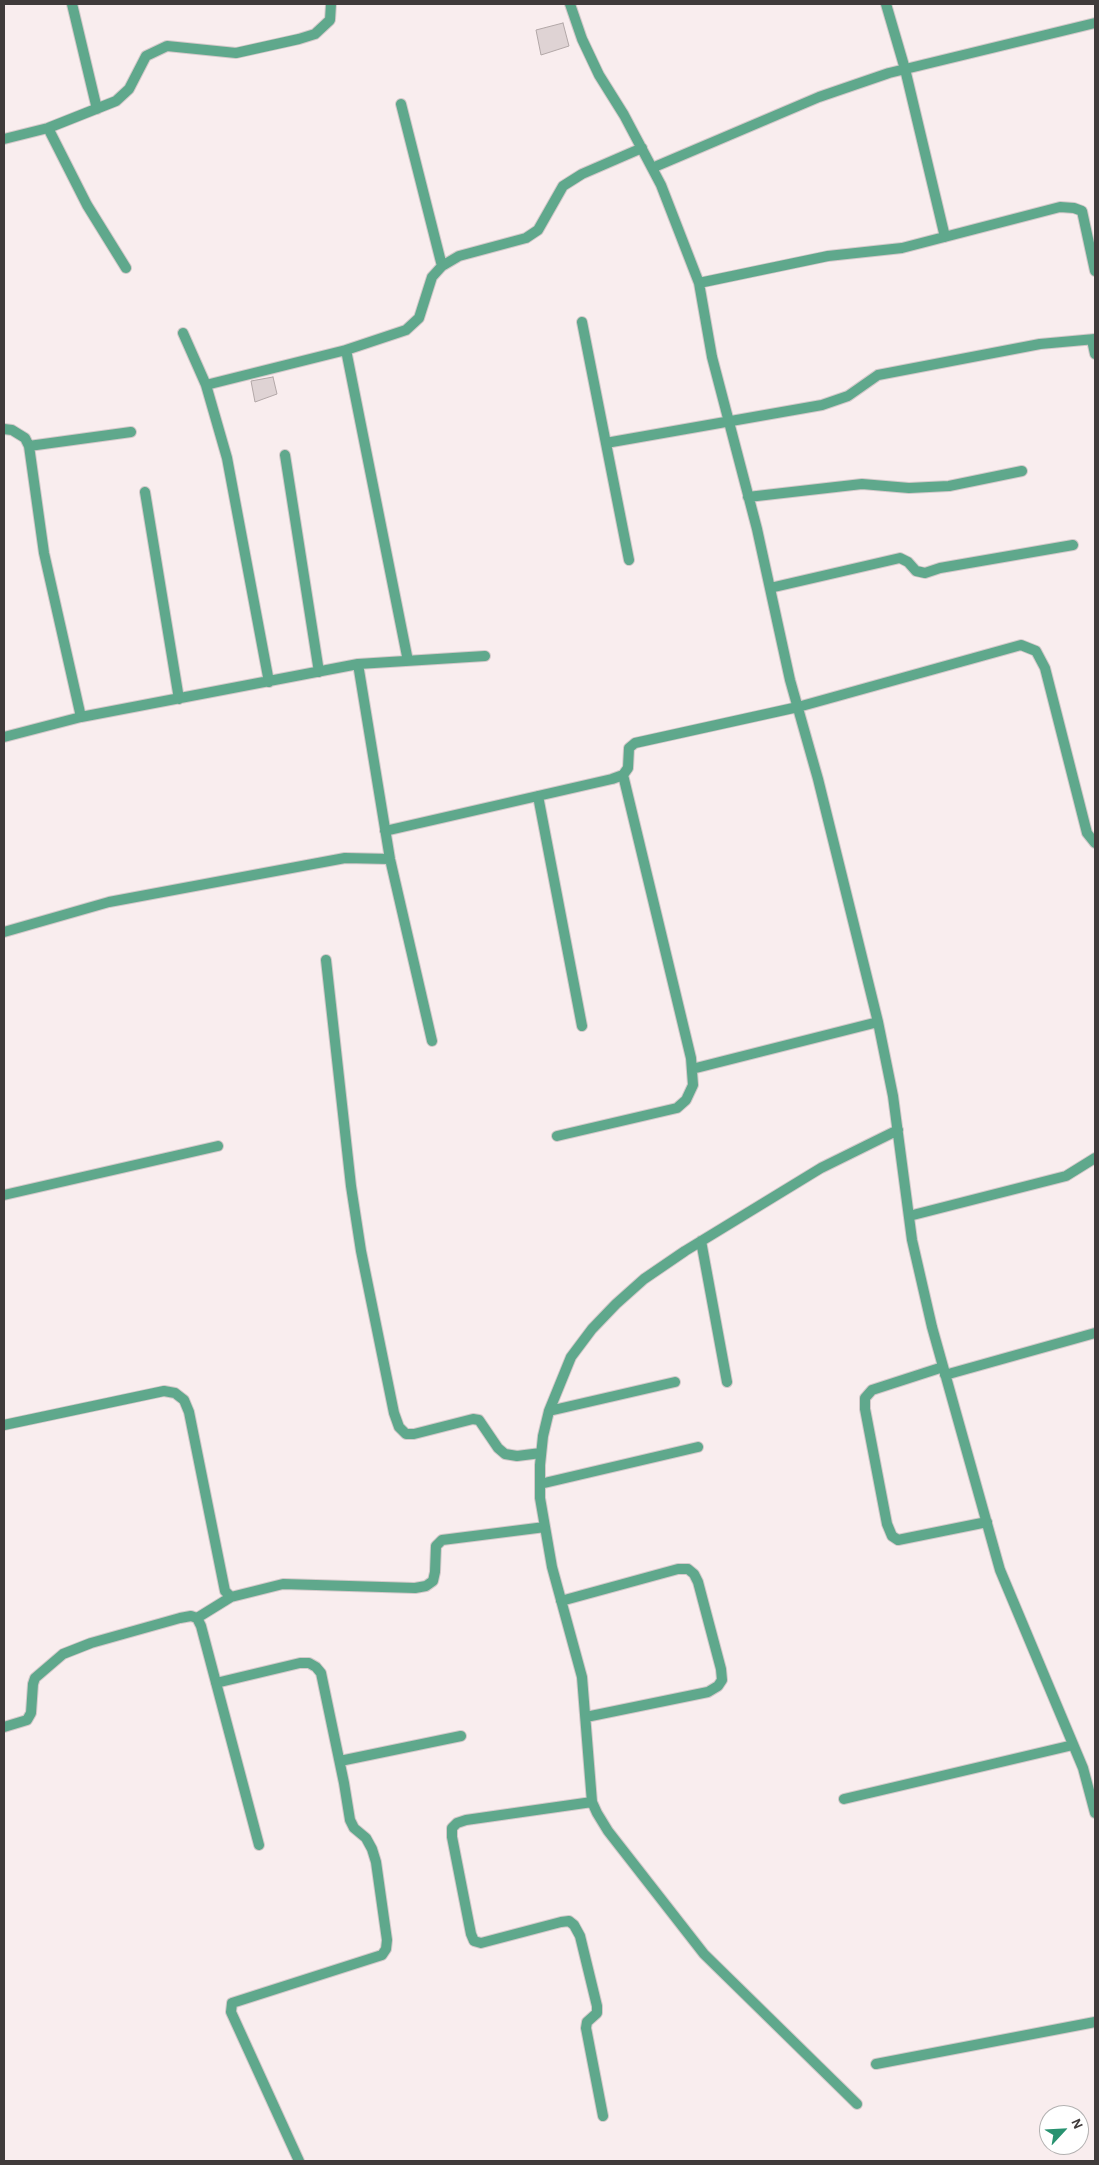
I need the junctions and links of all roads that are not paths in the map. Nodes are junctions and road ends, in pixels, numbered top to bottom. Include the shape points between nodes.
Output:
1 (72, 4) edge
2 (331, 4) edge
3 (570, 4) edge
4 (886, 4) edge
5 (1095, 23) edge
6 (905, 69) junction
7 (401, 104) dead end
8 (97, 109) junction
9 (48, 128) junction
10 (4, 139) edge
11 (642, 148) junction
12 (652, 168) junction
13 (945, 237) junction
14 (442, 266) junction
15 (126, 268) dead end
16 (1095, 271) edge
17 (698, 283) junction
18 (582, 322) dead end
19 (183, 333) dead end
20 (1094, 340) edge
21 (346, 350) junction
22 (1095, 354) edge
23 (206, 386) junction
24 (729, 421) junction
25 (4, 428) edge
26 (131, 432) dead end
27 (606, 443) junction
28 (29, 446) junction
29 (285, 455) dead end
30 (1022, 472) dead end
31 (146, 492) dead end
32 (748, 497) junction
33 (1073, 545) dead end
34 (629, 560) dead end
35 (770, 588) junction
36 (485, 656) dead end
37 (408, 661) junction
38 (358, 664) junction
39 (319, 672) junction
40 (269, 682) junction
41 (179, 699) junction
42 (798, 707) junction
43 (81, 717) junction
44 (4, 737) edge
45 (623, 775) junction
46 (538, 796) junction
47 (385, 831) junction
48 (1095, 843) edge
49 (390, 859) junction
50 (4, 932) edge
51 (326, 960) dead end
52 (878, 1022) junction
53 (582, 1026) dead end
54 (432, 1041) dead end
55 (692, 1068) junction
56 (898, 1130) junction
57 (557, 1136) dead end
58 (218, 1146) dead end
59 (1095, 1158) edge
60 (4, 1194) edge
61 (909, 1216) junction
62 (701, 1241) junction
63 (1095, 1333) edge
64 (944, 1371) junction
65 (675, 1382) dead end
66 (727, 1382) dead end
67 (549, 1411) junction
68 (4, 1425) edge
69 (698, 1447) dead end
70 (541, 1453) junction
71 (540, 1484) junction
72 (987, 1522) junction
73 (545, 1527) junction
74 (231, 1598) junction
75 (560, 1601) junction
76 (196, 1618) junction
77 (216, 1682) junction
78 (586, 1717) junction
79 (4, 1726) edge
80 (461, 1736) dead end
81 (1073, 1745) junction
82 (340, 1761) junction
83 (844, 1799) dead end
84 (592, 1802) junction
85 (1095, 1813) edge
86 (259, 1845) dead end
87 (1095, 2022) edge
88 (876, 2064) dead end
89 (857, 2104) dead end
90 (603, 2116) dead end
91 (299, 2161) edge

1 - 8 street
2 - 8 street via 330,20 315,34 299,39 236,53 167,46 146,56 129,89 116,101
3 - 11 street via 599,75
4 - 6 street
5 - 6 street
6 - 12 street via 819,97
6 - 13 street
7 - 14 street
8 - 9 street
9 - 10 street
9 - 15 street via 87,205
11 - 12 street
11 - 14 street via 582,174 563,186 538,230 526,238 459,256
12 - 17 street
13 - 16 street via 1060,207 1074,208 1082,211
13 - 17 street via 902,248 828,256
14 - 21 street via 432,277 418,318 406,330
17 - 24 street via 712,357
18 - 27 street
19 - 23 street
20 - 22 street
20 - 24 street via 1040,344 878,375 848,396 822,405
21 - 23 street
21 - 37 street
23 - 40 street via 227,458
24 - 27 street
24 - 32 street
25 - 28 street via 25,438
26 - 28 street
27 - 34 street
28 - 43 street via 44,553
29 - 39 street
30 - 32 street via 949,486 909,488 862,484
31 - 41 street
32 - 35 street
33 - 35 street via 925,573 916,571 900,558
35 - 42 street
36 - 37 street
37 - 38 street
38 - 39 street
38 - 47 street
39 - 40 street
40 - 41 street
41 - 43 street
42 - 45 street via 635,743 629,748 628,768
42 - 48 street via 1021,645 1036,651 1045,668 1087,834
42 - 52 street
43 - 44 street
45 - 46 street
45 - 55 street
46 - 47 street
46 - 53 street
47 - 49 street
49 - 50 street via 345,858 109,902
49 - 54 street
51 - 70 street via 361,1251 399,1427 406,1434 414,1434 479,1420 498,1448 506,1454
52 - 55 street
52 - 56 street
55 - 57 street via 693,1085 686,1100 677,1108
56 - 61 street
56 - 62 street via 821,1168
58 - 60 street
59 - 61 street via 1066,1176
61 - 64 street
62 - 66 street
62 - 67 street via 644,1279 592,1329 571,1357
63 - 64 street
64 - 72 street
64 - 72 street via 872,1390 865,1398 887,1524 892,1536 898,1540
65 - 67 street
67 - 70 street
68 - 74 street via 164,1391 179,1396 189,1412 225,1591
69 - 71 street
70 - 71 street
71 - 73 street
72 - 81 street via 1011,1599
73 - 74 street via 442,1540 436,1546 433,1581 426,1586 283,1584
73 - 75 street
74 - 76 street
75 - 78 street via 582,1677
75 - 78 street via 688,1569 698,1582 721,1669 722,1680 708,1692
76 - 77 street
76 - 79 street via 180,1618 63,1654 35,1678 31,1713 27,1720
77 - 82 street via 300,1663 316,1667 321,1673
77 - 86 street
78 - 84 street
80 - 82 street
81 - 83 street
81 - 85 street
82 - 91 street via 350,1820 366,1838 376,1862 386,1949 374,1959 238,2000 232,2003 231,2012
84 - 89 street via 608,1831 704,1954
84 - 90 street via 466,1820 452,1828 452,1838 474,1941 481,1943 569,1921 580,1936 597,2006 597,2013 586,2028
87 - 88 street

